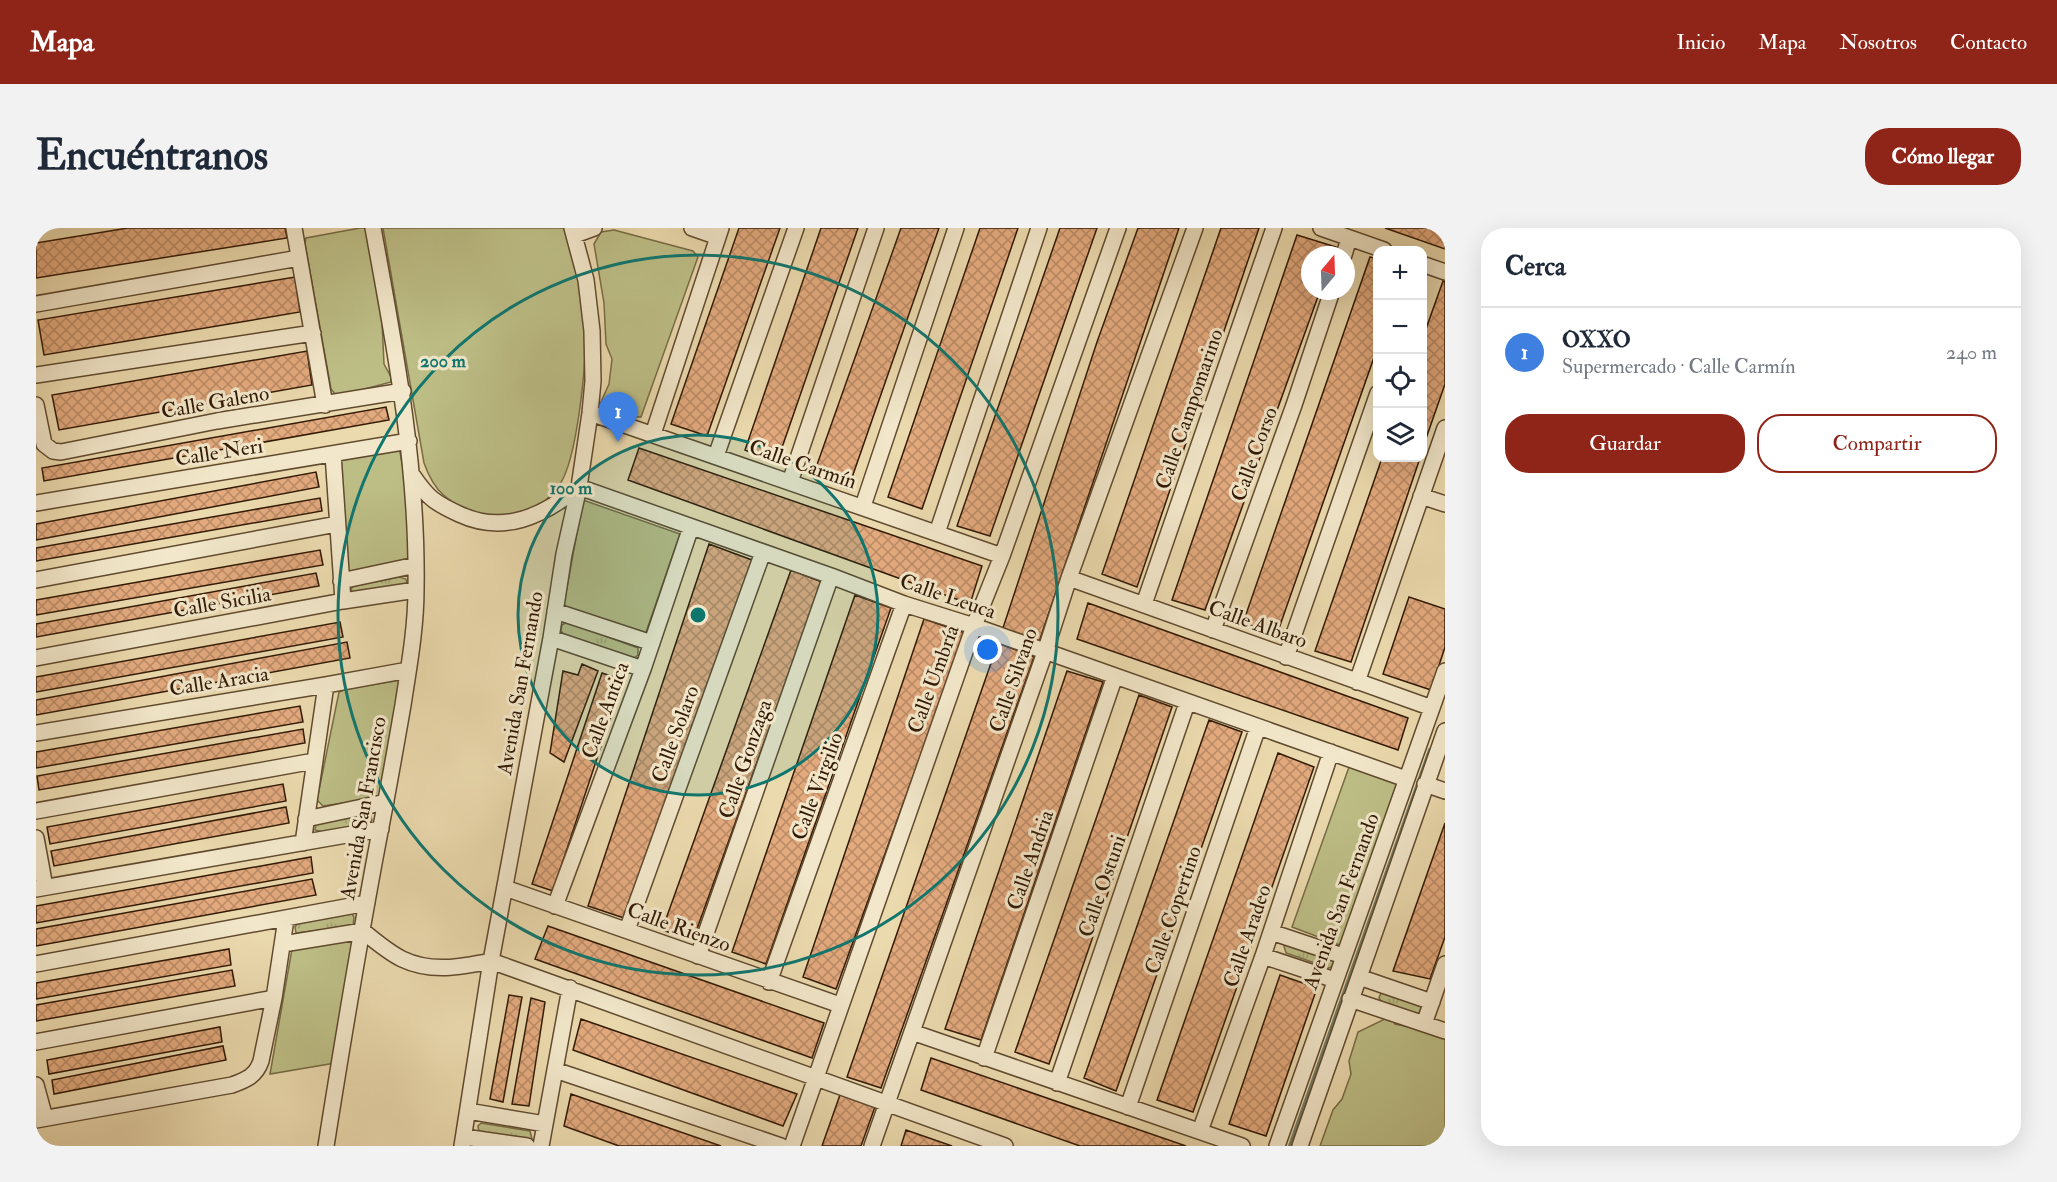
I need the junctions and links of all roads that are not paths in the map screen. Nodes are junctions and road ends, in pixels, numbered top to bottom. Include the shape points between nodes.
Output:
1 (296, 228) edge
2 (373, 228) edge
3 (594, 228) edge
4 (692, 228) edge
5 (796, 228) edge
6 (876, 228) edge
7 (956, 228) edge
8 (1039, 228) edge
9 (1118, 228) edge
10 (1195, 228) edge
11 (1274, 228) edge
12 (1321, 228) edge
13 (573, 232) edge
14 (719, 233) edge
15 (1349, 238) junction
16 (1347, 246) edge
17 (1373, 246) edge
18 (299, 258) junction
19 (1427, 266) edge
20 (1445, 272) edge
21 (1329, 300) edge
22 (36, 303) edge
23 (313, 333) junction
24 (36, 375) edge
25 (403, 391) junction
26 (36, 405) edge
27 (325, 405) junction
28 (1373, 405) edge
29 (590, 413) junction
30 (1445, 428) edge
31 (653, 434) junction
32 (409, 441) junction
33 (333, 454) junction
34 (716, 456) junction
35 (1438, 470) edge
36 (413, 476) junction
37 (790, 482) junction
38 (579, 487) junction
39 (1421, 496) junction
40 (36, 503) edge
41 (1445, 504) edge
42 (862, 507) junction
43 (337, 524) junction
44 (692, 527) junction
45 (937, 533) junction
46 (762, 552) junction
47 (1002, 556) junction
48 (416, 565) junction
49 (831, 576) junction
50 (1069, 578) junction
51 (36, 580) edge
52 (341, 581) junction
53 (416, 590) junction
54 (343, 601) junction
55 (904, 604) junction
56 (1143, 604) junction
57 (555, 611) junction
58 (974, 626) junction
59 (1213, 630) junction
60 (551, 638) junction
61 (652, 643) junction
62 (1045, 652) junction
63 (1286, 657) junction
64 (36, 658) edge
65 (643, 669) junction
66 (408, 670) junction
67 (1445, 671) edge
68 (1115, 676) junction
69 (1358, 682) junction
70 (326, 685) junction
71 (1187, 702) junction
72 (1432, 708) junction
73 (1258, 727) junction
74 (1445, 730) edge
75 (36, 733) edge
76 (1420, 742) junction
77 (1438, 748) junction
78 (1331, 752) junction
79 (314, 761) junction
80 (1406, 779) junction
81 (1425, 784) junction
82 (1445, 791) edge
83 (386, 802) junction
84 (36, 811) edge
85 (306, 819) junction
86 (381, 829) junction
87 (36, 838) edge
88 (303, 843) junction
89 (40, 888) edge
90 (505, 888) junction
91 (367, 903) junction
92 (555, 906) junction
93 (286, 919) junction
94 (627, 930) junction
95 (363, 931) junction
96 (1271, 932) junction
97 (283, 944) junction
98 (698, 956) junction
99 (1263, 956) junction
100 (1343, 956) junction
101 (491, 961) junction
102 (36, 964) edge
103 (1445, 964) edge
104 (1359, 977) junction
105 (1335, 980) junction
106 (769, 982) junction
107 (570, 988) junction
108 (274, 998) junction
109 (1350, 999) junction
110 (1432, 1002) junction
111 (840, 1005) junction
112 (1424, 1024) junction
113 (1445, 1031) edge
114 (912, 1032) junction
115 (36, 1042) edge
116 (984, 1058) junction
117 (555, 1070) junction
118 (816, 1078) junction
119 (1057, 1083) junction
120 (36, 1085) edge
121 (886, 1104) junction
122 (1128, 1107) junction
123 (468, 1111) junction
124 (40, 1119) edge
125 (545, 1124) junction
126 (1200, 1131) junction
127 (463, 1141) edge
128 (322, 1145) edge
129 (527, 1146) edge
130 (541, 1146) edge
131 (781, 1146) edge
132 (792, 1146) edge
133 (872, 1146) edge
134 (1005, 1146) edge
135 (1242, 1146) edge
136 (1277, 1146) edge
137 (1299, 1146) edge

1 - 18 street
2 - 25 street
3 - 13 street
4 - 14 street
5 - 34 street
6 - 37 street
7 - 42 street
8 - 45 street
9 - 47 street, Calle Umbría
10 - 50 street, Calle Silvano
11 - 56 street, Calle Campomarino
12 - 15 street
13 - 29 street, Avenida San Fernando via 586,280 592,330
14 - 31 street
15 - 16 street
15 - 17 street
18 - 22 street
18 - 23 street
19 - 20 street
21 - 59 street, Calle Corso
23 - 24 street
23 - 27 street
25 - 27 street, Calle Galeno
25 - 32 street
26 - 27 street, Calle Galeno via 41,437 48,448 61,452 217,421
28 - 63 street
29 - 31 street, Calle Carmín
29 - 38 street, Avenida San Fernando
30 - 35 street
31 - 34 street, Calle Carmín
32 - 33 street, Calle Neri
32 - 36 street
33 - 40 street, Calle Neri
33 - 43 street
34 - 37 street, Calle Carmín
35 - 39 street
36 - 38 street via 427,496 440,505 486,524 508,523 539,513
36 - 48 street, Avenida San Francisco
37 - 42 street, Calle Carmín
38 - 44 street, Calle Leuca
38 - 57 street, Avenida San Fernando
39 - 41 street
39 - 69 street
42 - 45 street, Calle Carmín
43 - 51 street
43 - 52 street
44 - 46 street, Calle Leuca
44 - 61 street, Calle Antica
45 - 47 street, Calle Carmín
46 - 49 street, Calle Leuca
46 - 94 street, Calle Solaro
47 - 58 street, Calle Umbría
48 - 52 street
48 - 53 street, Avenida San Francisco
49 - 55 street, Calle Leuca
49 - 98 street, Calle Gonzaga
50 - 56 street, Calle Albaro
50 - 62 street, Calle Silvano
52 - 54 street
53 - 54 street, Calle Sicilia
53 - 66 street, Avenida San Francisco
54 - 64 street, Calle Sicilia
55 - 58 street, Calle Leuca
55 - 106 street, Calle Virgilio
56 - 59 street, Calle Albaro
57 - 60 street, Avenida San Fernando
57 - 61 street
58 - 62 street, Calle Leuca
58 - 111 street, Calle Umbría
59 - 63 street, Calle Albaro
60 - 65 street
60 - 90 street, Avenida San Fernando
61 - 65 street, Calle Antica
62 - 68 street, Calle Leuca
62 - 114 street, Calle Silvano
63 - 69 street, Calle Albaro
65 - 92 street, Calle Antica
66 - 70 street, Calle Aracia
66 - 83 street, Avenida San Francisco
67 - 72 street, Avenida San Fernando
68 - 71 street, Calle Leuca
68 - 116 street, Calle Andria
69 - 72 street, Calle Albaro
70 - 75 street, Calle Aracia
70 - 79 street
71 - 73 street, Calle Leuca
71 - 119 street, Calle Ostuni
72 - 76 street, Avenida San Fernando
73 - 78 street, Calle Leuca
73 - 122 street, Calle Copertino
74 - 77 street, Avenida San Fernando
76 - 77 street
76 - 80 street, Avenida San Fernando
77 - 81 street, Avenida San Fernando
78 - 80 street, Calle Leuca
78 - 96 street, Calle Aradeo
79 - 84 street
79 - 85 street
80 - 100 street, Avenida San Fernando
81 - 82 street
81 - 104 street, Avenida San Fernando
83 - 85 street
83 - 86 street, Avenida San Francisco
85 - 88 street
86 - 88 street
86 - 91 street, Avenida San Francisco
87 - 89 street
88 - 89 street
90 - 92 street, Calle Rienzo
90 - 101 street, Avenida San Fernando
91 - 93 street
91 - 95 street, Avenida San Francisco
92 - 94 street, Calle Rienzo
93 - 97 street
93 - 102 street
94 - 98 street, Calle Rienzo
95 - 97 street
95 - 101 street via 394,954 418,964 454,968
95 - 128 street, Avenida San Francisco
96 - 99 street, Calle Aradeo
96 - 100 street
97 - 108 street
98 - 106 street, Calle Rienzo
99 - 105 street
99 - 126 street, Calle Aradeo
100 - 105 street, Avenida San Fernando
101 - 107 street
101 - 123 street, Avenida San Fernando
103 - 110 street
104 - 109 street, Avenida San Fernando
104 - 110 street
105 - 136 street, Avenida San Fernando
106 - 111 street, Calle Rienzo
107 - 117 street
107 - 118 street
108 - 115 street
108 - 124 street via 258,1070 248,1079
109 - 112 street
109 - 137 street, Avenida San Fernando
110 - 112 street
111 - 118 street, Calle Umbría
112 - 113 street
114 - 116 street
114 - 121 street, Calle Silvano
116 - 119 street
117 - 125 street
117 - 131 street
118 - 121 street
118 - 132 street, Calle Umbría
119 - 122 street
120 - 124 street
121 - 133 street, Calle Silvano
121 - 134 street
122 - 126 street
123 - 125 street
123 - 127 street, Avenida San Fernando
125 - 130 street
126 - 135 street
127 - 129 street

